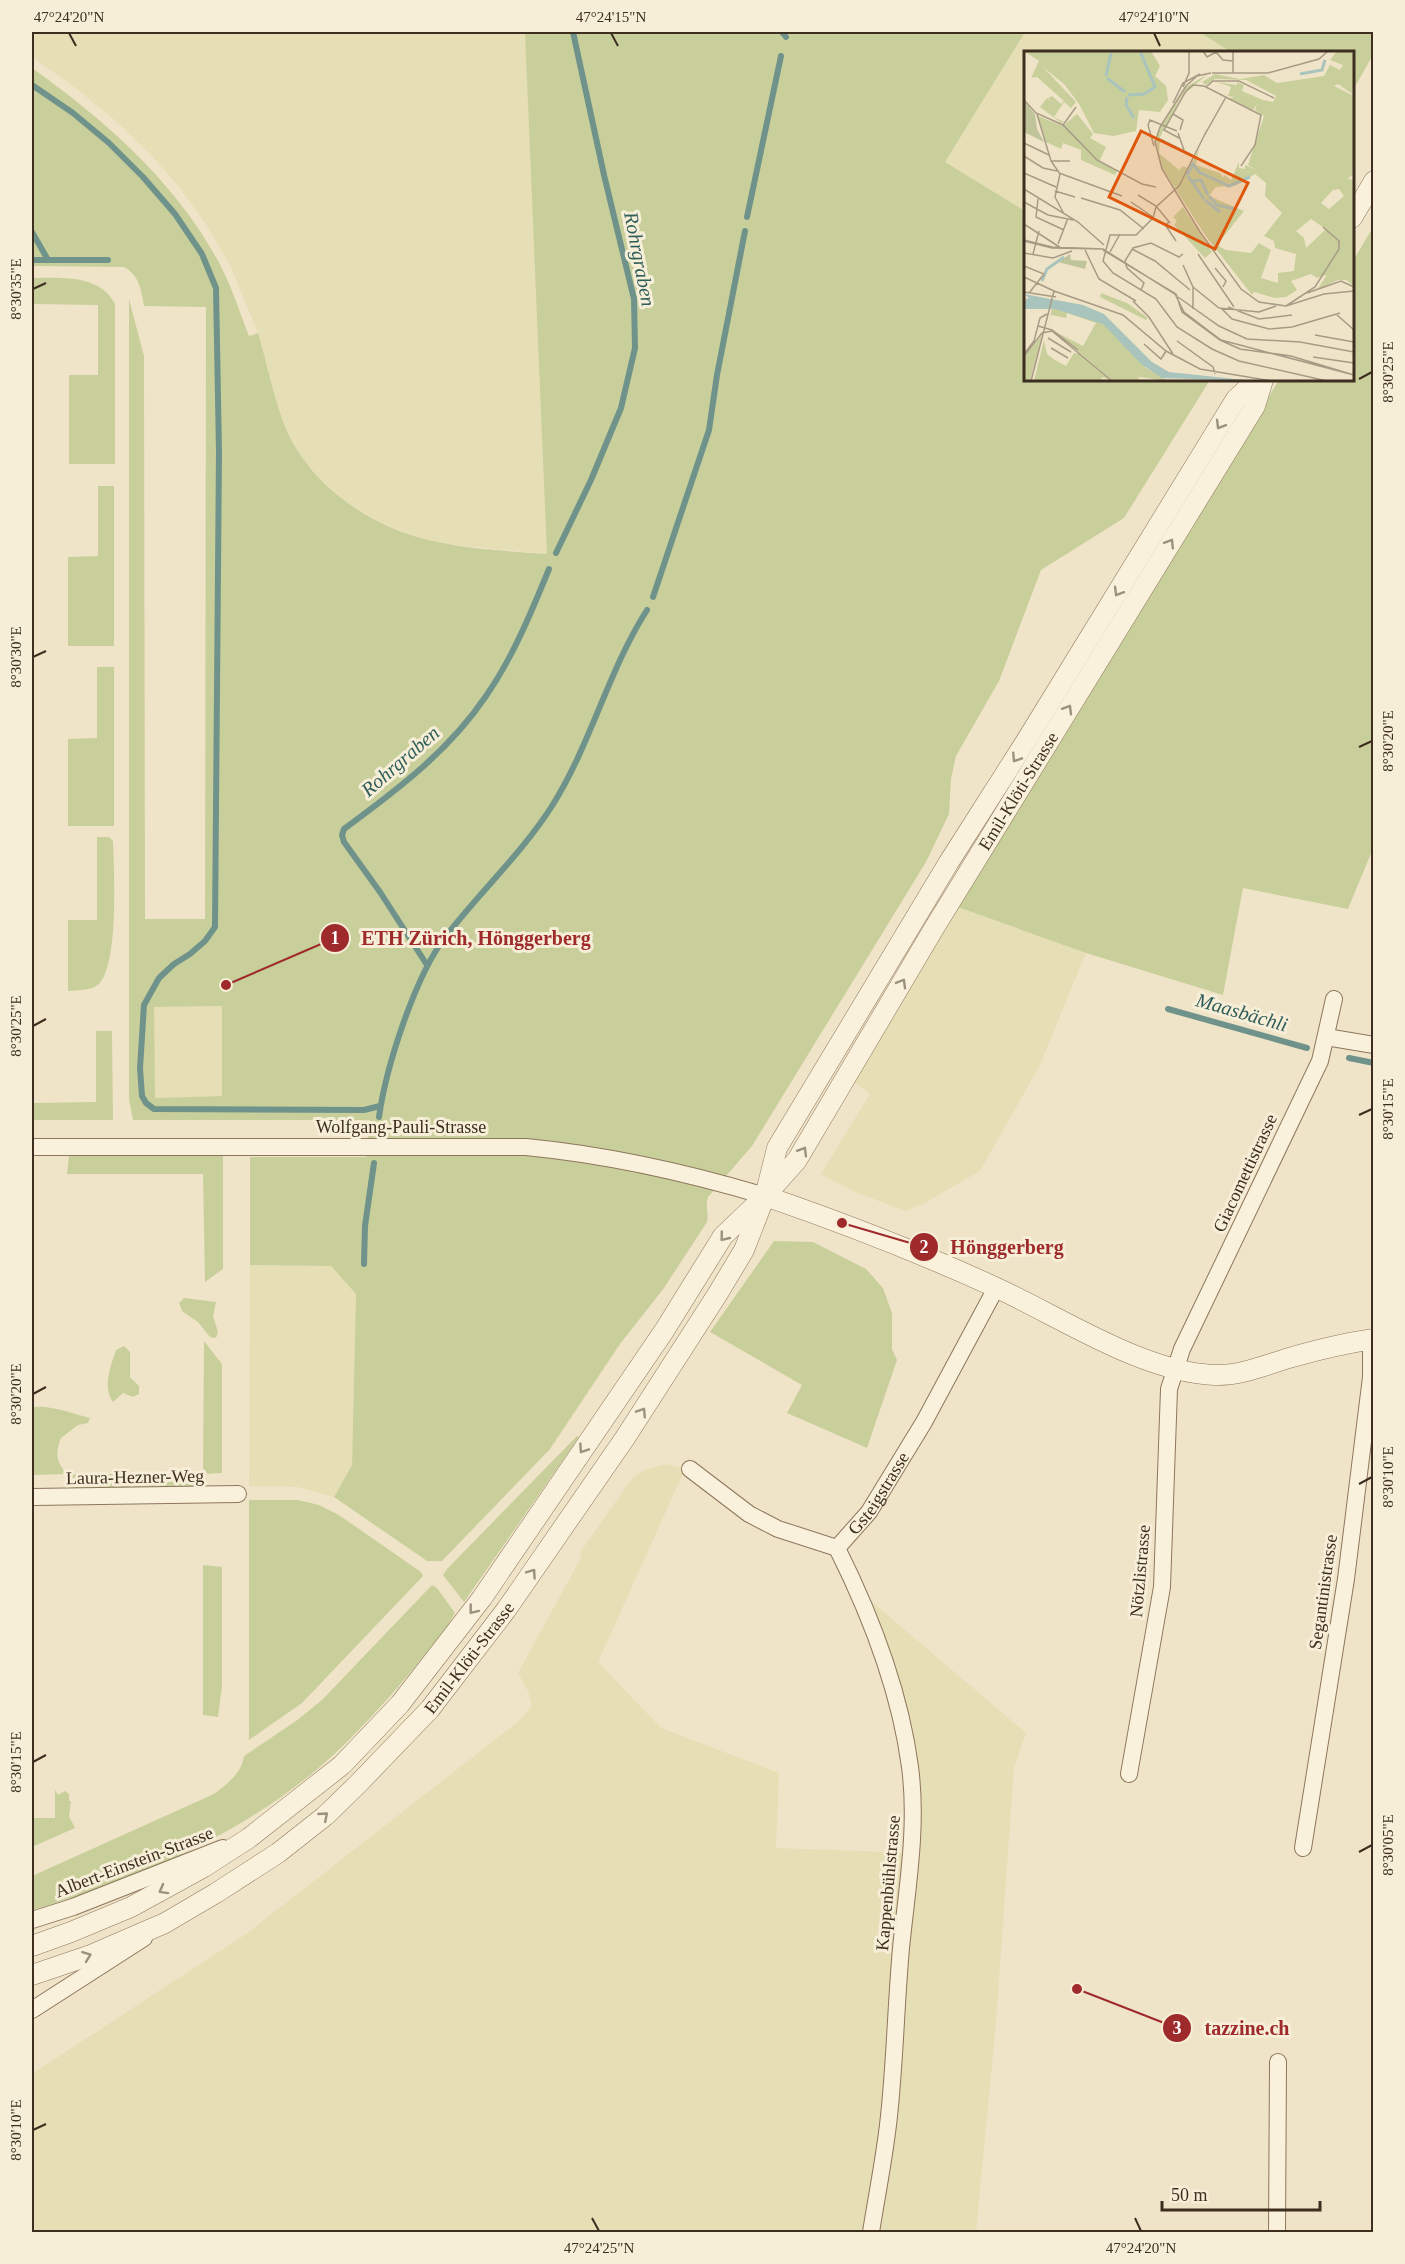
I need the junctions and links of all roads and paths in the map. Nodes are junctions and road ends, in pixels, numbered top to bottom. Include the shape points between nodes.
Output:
1 (1374, 181) edge
2 (1354, 216) edge
3 (1255, 381) edge
4 (1263, 381) edge
5 (1334, 999) dead end
6 (1326, 1036) junction
7 (1374, 1045) edge
8 (32, 1147) edge
9 (765, 1196) junction
10 (996, 1288) junction
11 (1372, 1339) edge
12 (1175, 1369) junction
13 (690, 1469) dead end
14 (238, 1494) dead end
15 (32, 1497) edge
16 (837, 1548) junction
17 (1129, 1774) dead end
18 (249, 1838) junction
19 (1303, 1848) dead end
20 (32, 1920) edge
21 (165, 1923) junction
22 (32, 1946) edge
23 (32, 1975) edge
24 (32, 2010) edge
25 (1278, 2062) dead end
26 (872, 2232) edge
27 (1277, 2232) edge

1 - 2 street
3 -> 9 street, Emil-Klöti-Strasse via 1236,399 909,928 777,1148
9 -> 4 street, Emil-Klöti-Strasse via 797,1160 940,919 1256,406
5 - 6 street, Giacomettistrasse
6 - 7 street
6 - 12 street, Giacomettistrasse via 1320,1061
8 - 9 street, Wolfgang-Pauli-Strasse via 526,1148 625,1159
9 - 10 street via 842,1223
9 -> 18 street, Emil-Klöti-Strasse via 723,1236 664,1331 482,1598 400,1704 342,1765
21 -> 9 street, Emil-Klöti-Strasse via 278,1853 325,1816 430,1709 506,1610 625,1438 744,1250
10 - 12 street via 1140,1358
10 - 16 street, Gsteigstrasse via 912,1442 869,1512
11 - 12 street via 1242,1372 1216,1375
11 - 19 street, Segantinistrasse via 1371,1377 1346,1579
12 - 17 street, Nötzlistrasse via 1169,1389 1162,1587
13 - 16 street, Gsteigstrasse via 753,1516 778,1529
14 - 15 street, Laura-Hezner-Weg
16 - 26 street, Kappenbühlstrasse via 880,1649 899,1708 914,1811 889,2116
18 - 20 street, Albert-Einstein-Strasse
18 -> 22 street, Emil-Klöti-Strasse via 131,1907
23 -> 21 street, Emil-Klöti-Strasse
21 - 24 street
25 - 27 street

